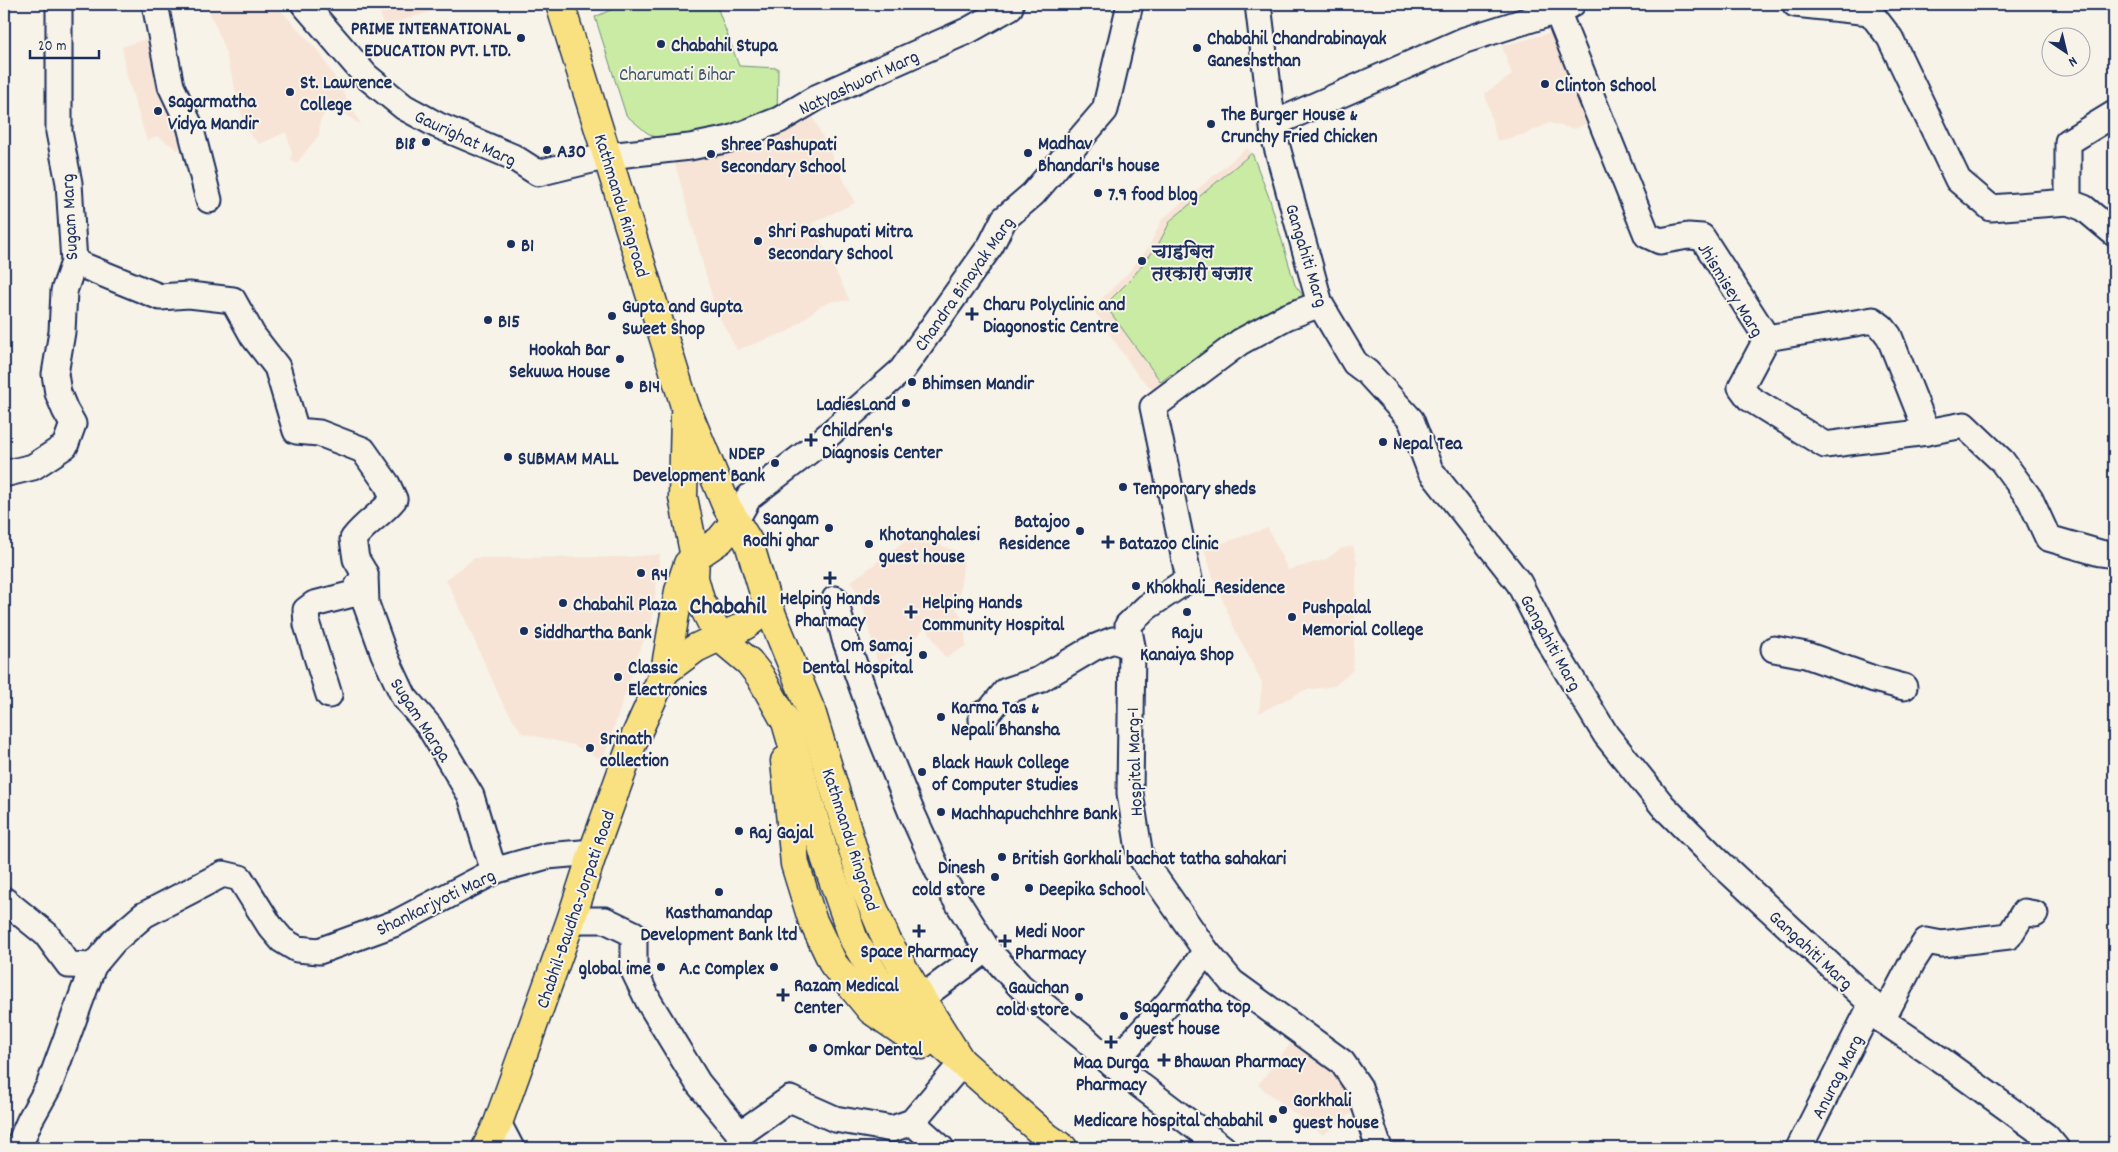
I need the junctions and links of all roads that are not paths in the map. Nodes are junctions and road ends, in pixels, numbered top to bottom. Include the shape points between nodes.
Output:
1 (59, 4) edge
2 (155, 4) edge
3 (304, 4) edge
4 (1010, 4) edge
5 (1130, 4) edge
6 (1258, 4) edge
7 (1795, 4) edge
8 (563, 5) edge
9 (1565, 8) edge
10 (2114, 114) edge
11 (1273, 124) junction
12 (608, 156) junction
13 (209, 200) dead end
14 (2068, 202) junction
15 (2114, 233) edge
16 (74, 262) junction
17 (1320, 304) junction
18 (1766, 338) junction
19 (685, 406) junction
20 (1927, 432) junction
21 (4, 474) edge
22 (735, 522) junction
23 (2114, 555) edge
24 (695, 557) junction
25 (365, 574) junction
26 (835, 599) dead end
27 (767, 603) junction
28 (719, 637) junction
29 (1132, 647) junction
30 (1774, 649) dead end
31 (664, 671) junction
32 (1904, 687) dead end
33 (329, 695) dead end
34 (982, 714) dead end
35 (786, 722) junction
36 (593, 852) junction
37 (494, 865) junction
38 (4, 900) edge
39 (2035, 914) dead end
40 (571, 920) junction
41 (987, 949) junction
42 (1206, 951) junction
43 (93, 966) junction
44 (912, 1005) junction
45 (1877, 1012) junction
46 (962, 1063) junction
47 (1112, 1064) junction
48 (912, 1122) junction
49 (498, 1123) junction
50 (18, 1148) edge
51 (486, 1148) edge
52 (511, 1148) edge
53 (941, 1148) edge
54 (1063, 1148) edge
55 (1223, 1148) edge
56 (1379, 1148) edge
57 (1799, 1148) edge
58 (2056, 1148) edge

1 - 16 street, Sugam Marg via 59,132 69,183
2 - 13 street via 171,86 190,126
3 - 12 street, Gaurighat Marg via 366,76 404,107 437,125 513,157 538,173
4 - 12 street, Natyashwori Marg via 1010,7 969,30 818,96 771,124 730,139 690,147
5 - 22 street, Chandra Binayak Marg via 1105,110 1032,194 1004,220 991,245 902,370 817,445 749,497
6 - 11 street, Gangahiti Marg
7 - 14 street via 1870,12 1890,38 1958,180 1991,208
8 - 12 main road, Kathmandu Ringroad
9 - 11 street via 1465,40
9 - 18 street, Jhismisey Marg via 1647,235 1660,240 1702,237
10 - 14 street via 2068,142
11 - 17 street, Gangahiti Marg
12 - 19 main road, Kathmandu Ringroad
14 - 15 street via 2084,208
16 - 21 street, Sugam Marg via 64,292 55,374 58,392 73,424 65,446 33,467
16 - 25 street, Sugam Marga via 160,297 189,295 233,300 253,336 277,367 296,431 319,433 363,450 387,484 394,499 354,538 356,559
17 - 29 street, Hospital Marg-1 via 1286,317 1240,342 1153,407 1189,579 1146,607 1128,625
17 - 45 street, Gangahiti Marg via 1355,363 1411,420 1430,470 1519,582 1548,640 1606,735 1663,806
18 - 20 street via 1873,320 1889,336
18 - 20 street, Jhismisey Marg via 1741,387 1749,398 1825,444
19 - 22 main road, Kathmandu Ringroad
19 - 24 main road, Kathmandu Ringroad via 683,497
20 - 23 street, Jhismisey Marg via 1964,425 2002,461 2030,499 2048,538
22 - 24 main road via 720,540
22 - 27 main road, Kathmandu Ringroad via 749,543
24 - 28 main road, Kathmandu Ringroad via 694,578 700,600
24 - 31 main road, Chabhil-Baudha-Jorpati Road via 688,564 679,591
25 - 33 street via 353,594 314,604 306,610 307,625
25 - 37 street, Sugam Marga via 366,604 375,635 404,697 429,726 471,796
26 - 41 street via 848,648 911,811 938,871
27 - 28 main road via 759,616 738,630
27 - 44 main road, Kathmandu Ringroad via 811,711 864,886
28 - 31 main road via 696,648
28 - 35 main road, Kathmandu Ringroad via 749,662
29 - 34 street via 1113,640 1093,648 1038,680 1006,691 982,720
29 - 42 street, Hospital Marg-1 via 1130,794 1140,856
30 - 32 street via 1806,655
31 - 36 main road, Chabhil-Baudha-Jorpati Road via 632,744
35 - 44 main road, Kathmandu Ringroad via 826,860 854,940 878,979
35 - 46 main road via 784,751 795,864 812,920 834,965 870,1010 917,1042
36 - 37 street, Shankarjyoti Marg
36 - 40 main road, Chabhil-Baudha-Jorpati Road
37 - 43 street, Shankarjyoti Marg via 396,923 319,951 297,949 282,940 240,878 223,874 144,915 114,941
38 - 43 street via 46,934 69,965
39 - 45 street, Anurag Marg via 2024,912 2009,936 1942,944 1926,941
40 - 48 street via 605,920 634,934 634,970 649,1002 698,1084 740,1134 790,1099 835,1119 892,1129
40 - 49 main road, Chabhil-Baudha-Jorpati Road
41 - 44 street
41 - 47 street via 1020,986
42 - 47 street via 1169,1002
42 - 56 street, Hospital Marg-1 via 1232,982 1342,1062 1358,1087
43 - 50 street, Shankarjyoti Marg via 49,1086
44 - 46 main road, Kathmandu Ringroad
45 - 57 street, Anurag Marg
45 - 58 street, Gangahiti Marg via 2046,1136
46 - 48 street
46 - 54 main road, Kathmandu Ringroad
47 - 55 street
48 - 53 street
49 - 51 main road, Chabhil-Baudha-Jorpati Road
49 - 52 street

